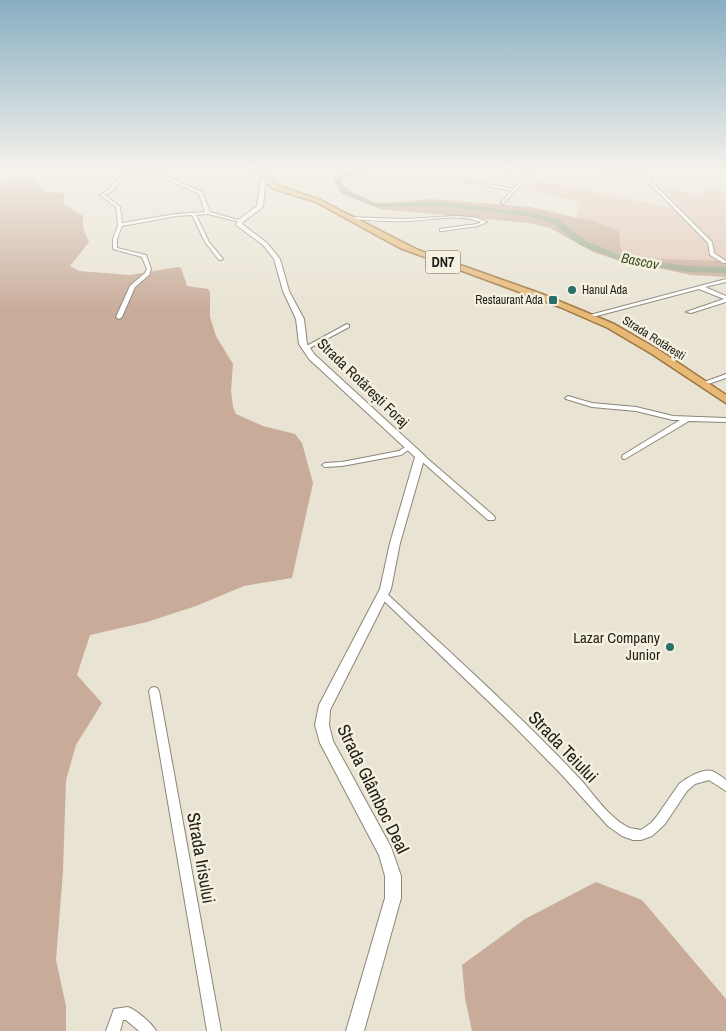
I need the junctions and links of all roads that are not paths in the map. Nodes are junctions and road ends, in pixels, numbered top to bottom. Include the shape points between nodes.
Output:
1 (119, 218) edge
2 (154, 218) edge
3 (195, 218) edge
4 (228, 218) edge
5 (244, 218) edge
6 (349, 218) edge
7 (353, 218) edge
8 (427, 218) edge
9 (459, 218) edge
10 (686, 218) edge
11 (240, 221) junction
12 (120, 225) junction
13 (442, 230) dead end
14 (221, 259) dead end
15 (725, 262) edge
16 (726, 280) edge
17 (700, 287) junction
18 (726, 299) edge
19 (689, 312) dead end
20 (589, 316) junction
21 (119, 317) dead end
22 (347, 326) dead end
23 (306, 348) junction
24 (726, 376) edge
25 (702, 384) junction
26 (568, 398) dead end
27 (726, 400) edge
28 (687, 419) junction
29 (726, 420) edge
30 (410, 447) junction
31 (420, 456) junction
32 (625, 457) dead end
33 (325, 465) dead end
34 (490, 518) dead end
35 (383, 595) junction
36 (154, 691) dead end
37 (726, 786) edge
38 (113, 1031) edge
39 (149, 1031) edge
40 (214, 1031) edge
41 (355, 1031) edge

1 - 12 street
2 - 12 street
3 - 14 street via 207,242
4 - 11 street
5 - 11 street
6 - 20 highway, Strada Rotărești / DN7 via 416,252
7 - 8 street
9 - 13 street via 485,222
10 - 15 street via 710,243 712,254
11 - 23 street, Strada Rotărești Foraj via 240,226 266,244 277,259 286,291 300,320
12 - 21 street via 114,238 115,249 144,256 149,269 134,286
16 - 17 street
17 - 18 street
17 - 20 street
18 - 19 street
20 - 25 highway, Strada Rotărești / DN7 via 626,334
22 - 23 street
23 - 30 street, Strada Rotărești Foraj
24 - 25 street
25 - 27 highway, Strada Rotărești / DN7
26 - 28 street
28 - 29 street
28 - 32 street
30 - 31 street, Strada Rotărești Foraj
30 - 33 street via 401,453
31 - 34 street, Strada Rotărești Foraj
31 - 35 street, Strada Glâmboc Deal
35 - 37 street, Strada Teiului via 560,764 614,824 627,833 641,835 652,829 687,783 697,778 710,775
35 - 41 street, Strada Glâmboc Deal via 331,694 322,725 331,751 386,852 392,876 393,898
36 - 40 street, Strada Irisului
38 - 39 street via 120,1014 128,1013

